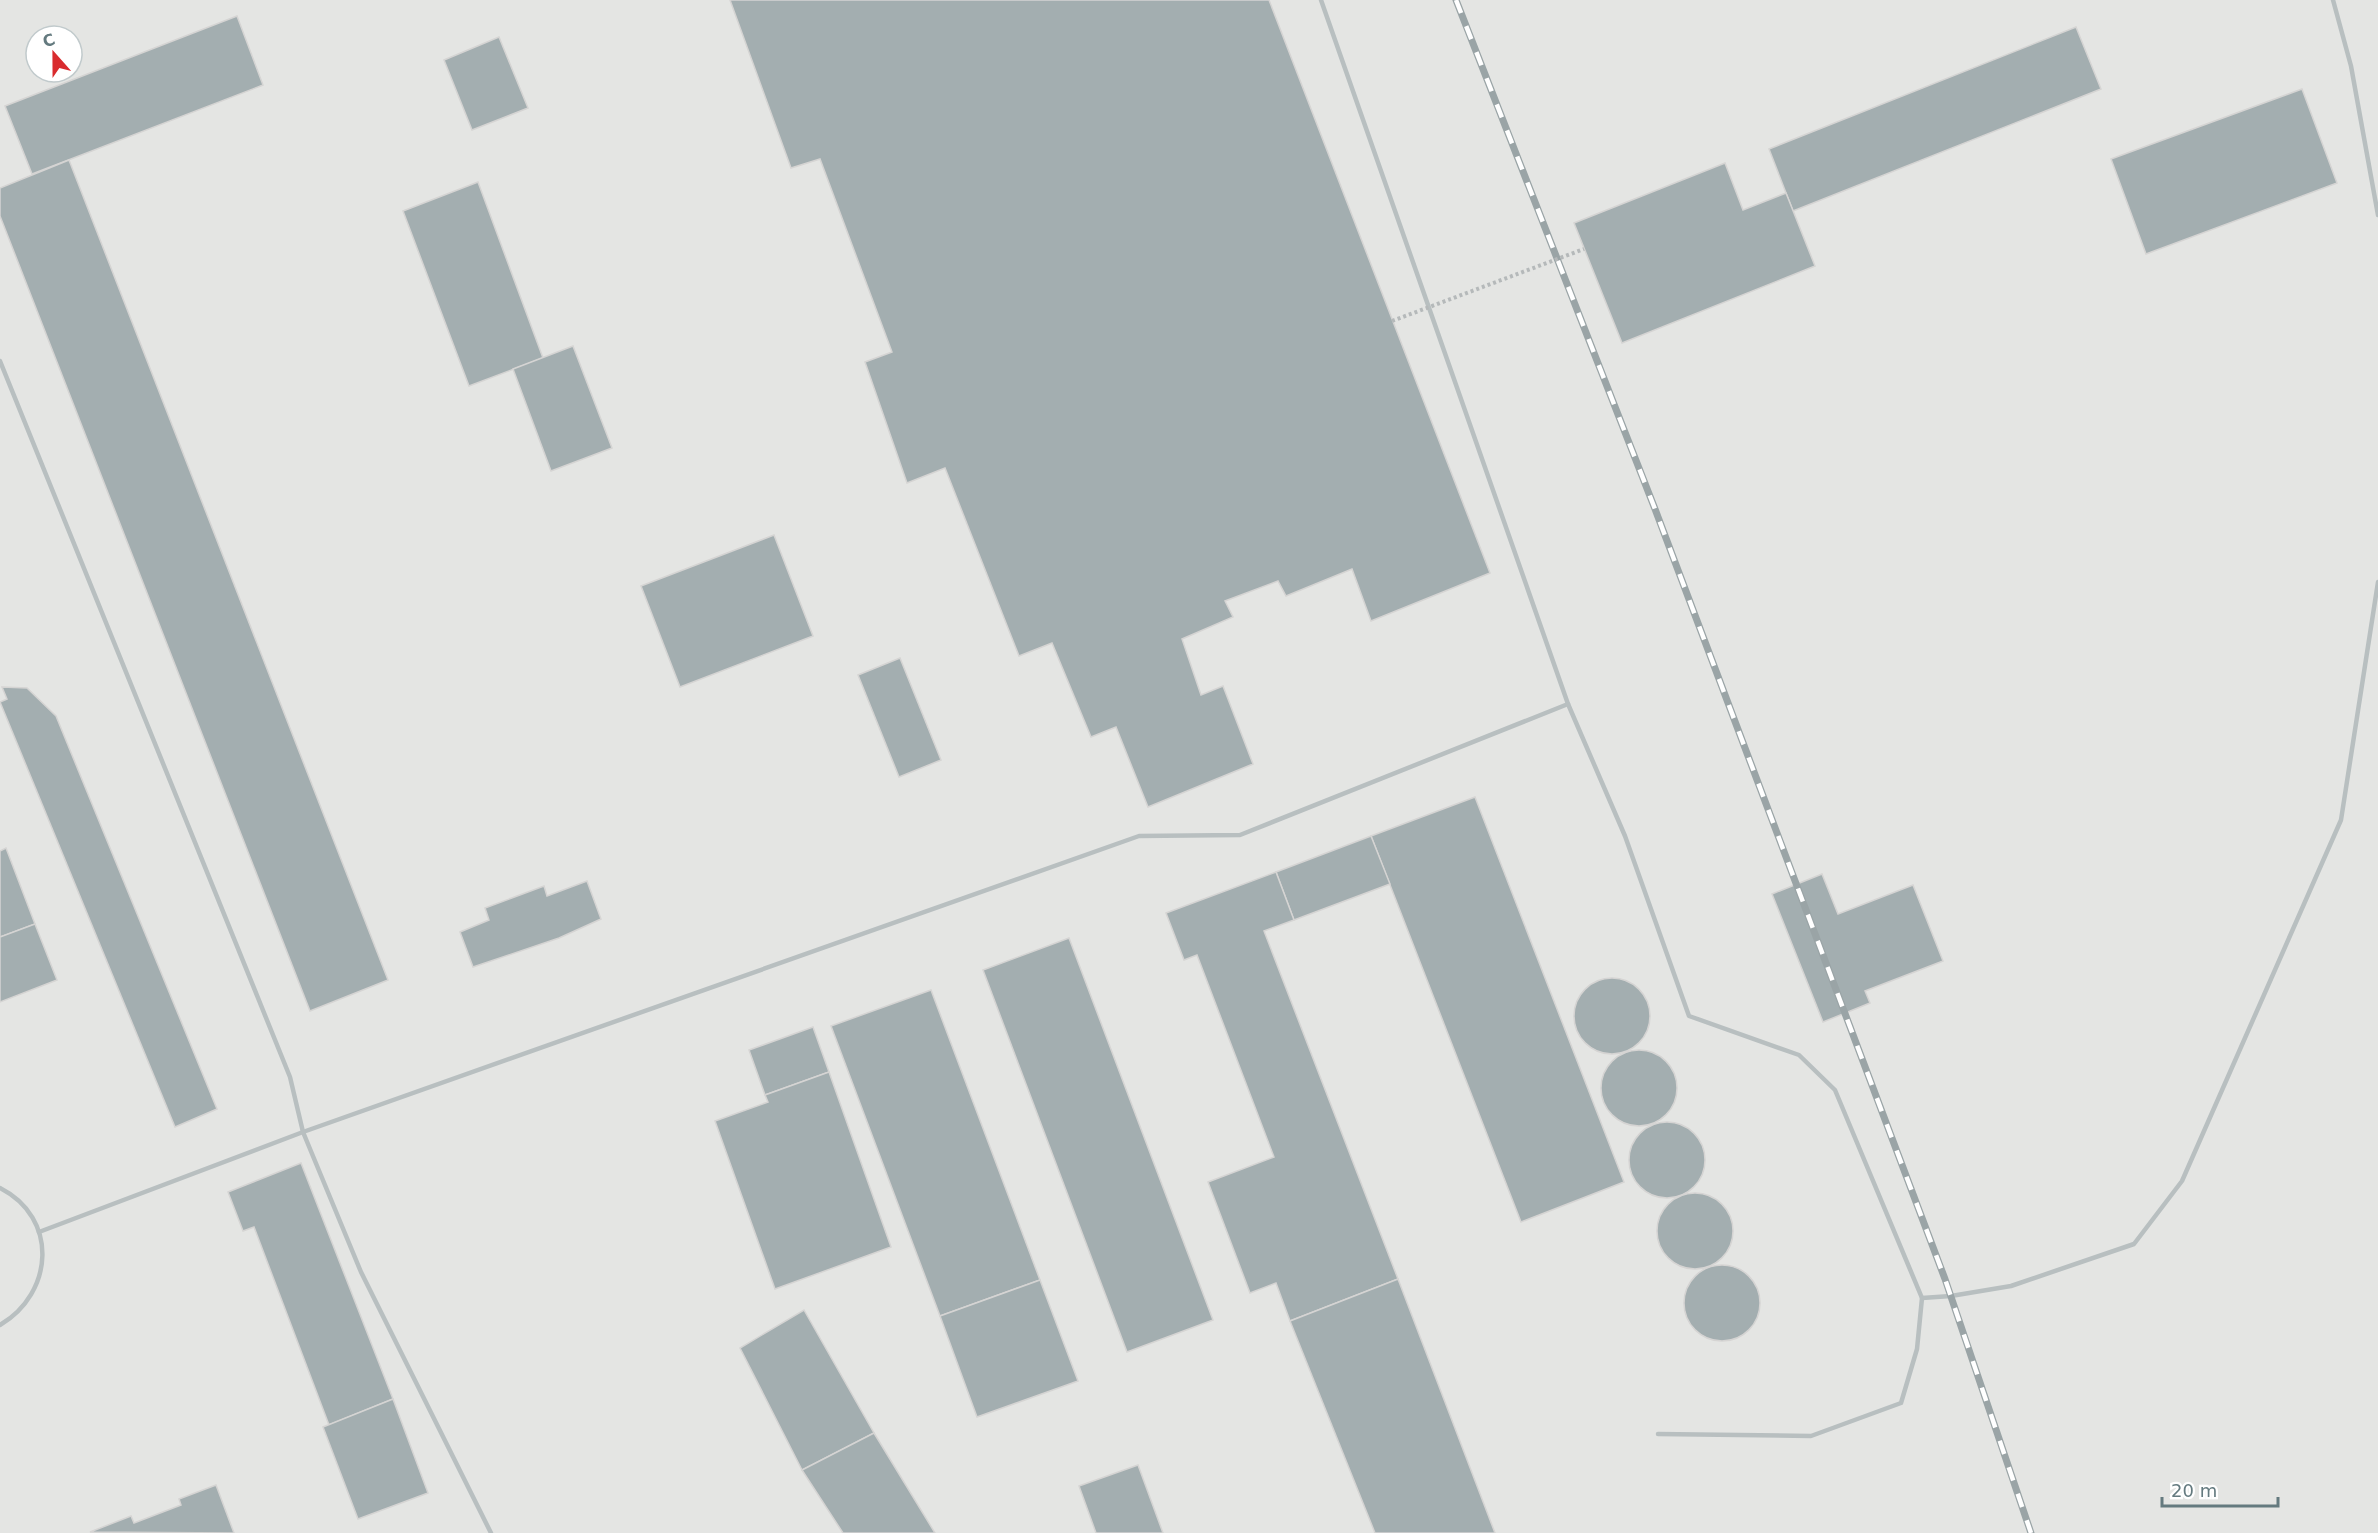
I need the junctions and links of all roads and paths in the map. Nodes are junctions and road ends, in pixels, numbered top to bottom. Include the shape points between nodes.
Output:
1 (1321, 0) edge
2 (2333, 0) edge
3 (2378, 214) edge
4 (1584, 249) dead end
5 (1392, 321) dead end
6 (0, 361) edge
7 (2378, 582) edge
8 (1568, 704) junction
9 (303, 1132) junction
10 (0, 1188) edge
11 (39, 1232) junction
12 (1922, 1299) junction
13 (0, 1325) edge
14 (1658, 1434) dead end
15 (491, 1533) edge

1 - 8 lane
2 - 3 lane via 2351,66
4 - 5 path, bridge
6 - 9 lane via 290,1077
7 - 12 lane via 2341,820 2182,1181 2134,1244 2011,1286
8 - 9 lane via 1240,835 1139,836
8 - 12 lane via 1625,836 1689,1016 1799,1055 1835,1090
9 - 11 lane
9 - 15 lane via 361,1272
10 - 11 lane via 11,1193 28,1211
11 - 13 lane via 43,1259 37,1285 23,1308
12 - 14 lane via 1917,1349 1901,1403 1811,1436

